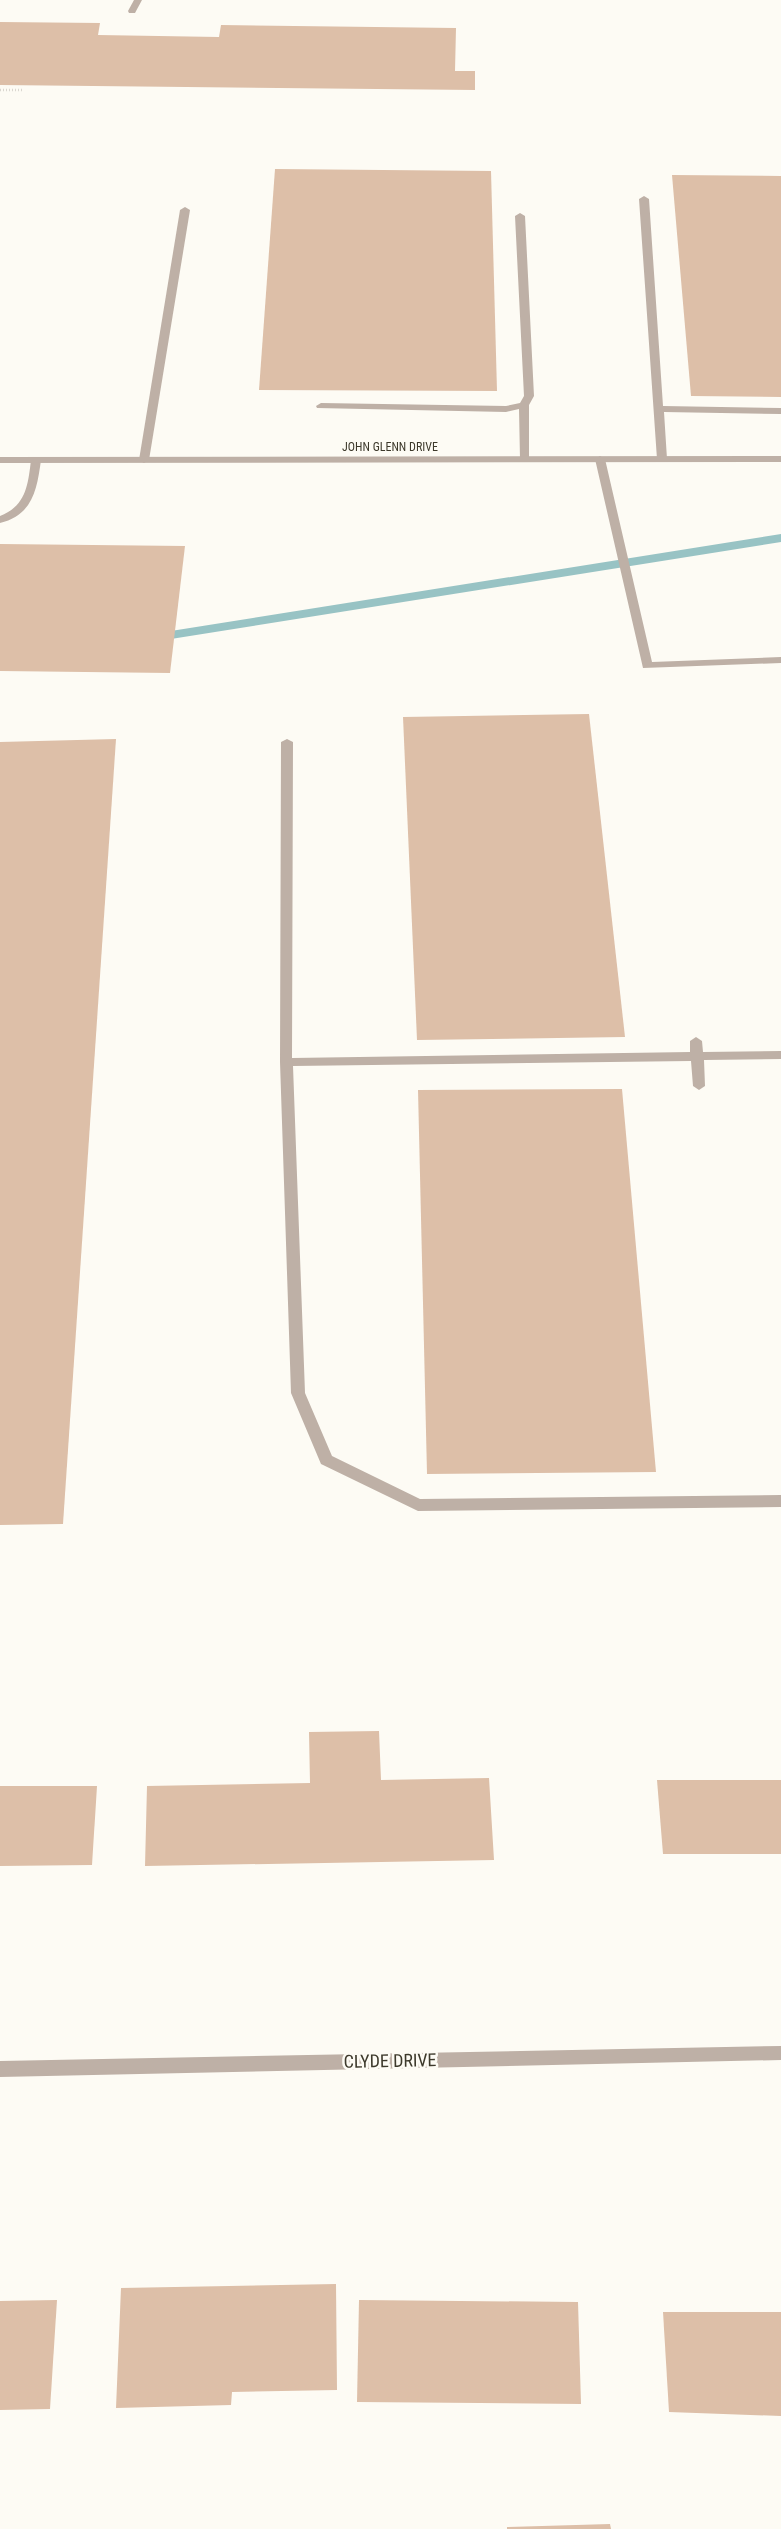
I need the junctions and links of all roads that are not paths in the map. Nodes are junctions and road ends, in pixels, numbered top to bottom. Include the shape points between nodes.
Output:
1 (138, 0) edge
2 (132, 11) dead end
3 (644, 199) dead end
4 (185, 210) dead end
5 (520, 216) dead end
6 (524, 405) junction
7 (321, 406) dead end
8 (659, 409) junction
9 (781, 412) edge
10 (525, 459) junction
11 (600, 459) junction
12 (662, 459) junction
13 (781, 459) edge
14 (0, 460) edge
15 (36, 460) junction
16 (144, 460) junction
17 (0, 520) edge
18 (781, 660) edge
19 (287, 742) dead end
20 (696, 1041) dead end
21 (781, 1054) edge
22 (696, 1056) junction
23 (286, 1062) junction
24 (699, 1086) dead end
25 (781, 1501) edge
26 (781, 2053) edge
27 (0, 2069) edge

1 - 2 street
3 - 8 street
4 - 16 street
5 - 6 street via 529,396
6 - 7 lane via 506,410
6 - 10 street
8 - 9 street
8 - 12 street
10 - 11 street, JOHN GLENN DRIVE
10 - 16 street, JOHN GLENN DRIVE
11 - 12 street, JOHN GLENN DRIVE
11 - 18 lane via 647,666
12 - 13 street, JOHN GLENN DRIVE
14 - 15 street, JOHN GLENN DRIVE
15 - 16 street, JOHN GLENN DRIVE
15 - 17 street via 31,496 14,516
19 - 23 street
20 - 22 street
21 - 22 street
22 - 23 street
22 - 24 street
23 - 25 street via 298,1393 326,1460 418,1505
26 - 27 street, CLYDE DRIVE

